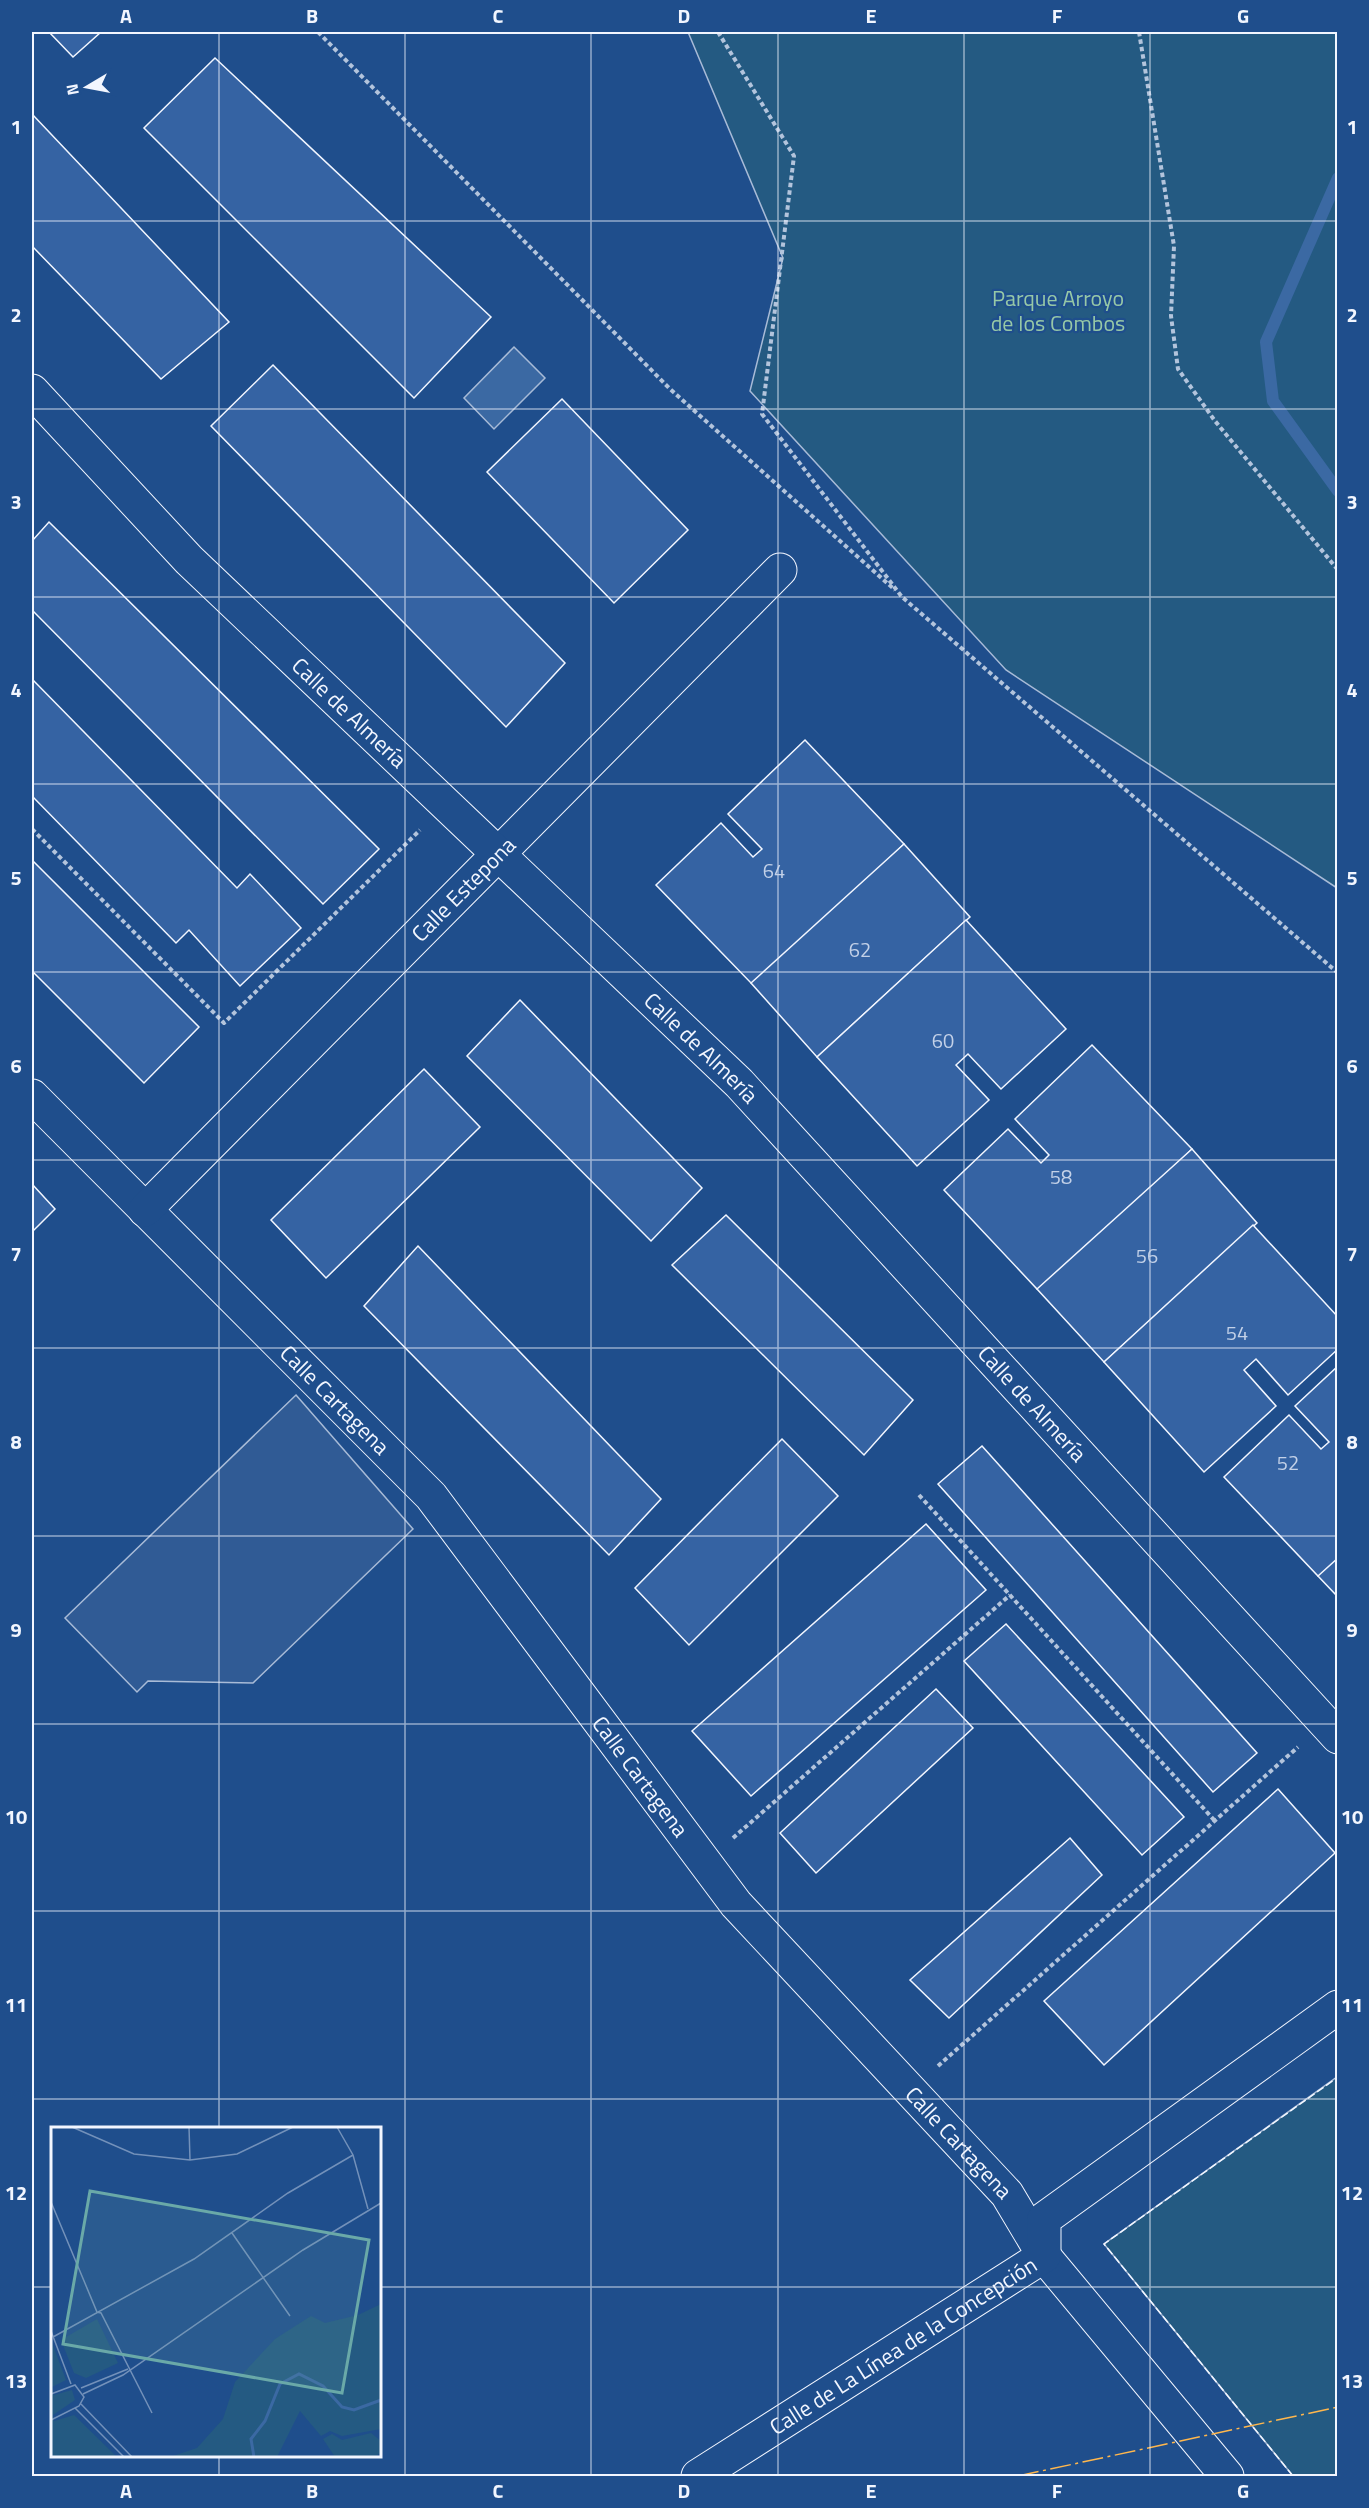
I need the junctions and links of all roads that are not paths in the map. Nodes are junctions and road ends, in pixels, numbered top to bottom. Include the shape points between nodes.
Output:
1 (32, 391) edge
2 (780, 570) dead end
3 (499, 854) junction
4 (32, 1096) edge
5 (145, 1210) junction
6 (1331, 1730) edge
7 (1338, 2007) edge
8 (1044, 2256) junction
9 (698, 2476) edge
10 (1227, 2476) edge

1 - 3 street, Calle de Almería via 189,560
2 - 3 street, Calle Estepona
3 - 5 street, Calle Estepona
3 - 6 street, Calle de Almería via 739,1083
4 - 5 street, Calle Cartagena
5 - 8 street, Calle Cartagena via 431,1496 736,1904 1007,2193
7 - 8 street, Calle de La Línea de la Concepción via 1044,2219
8 - 9 street, Calle de La Línea de la Concepción
8 - 10 street, Calle Cartagena

